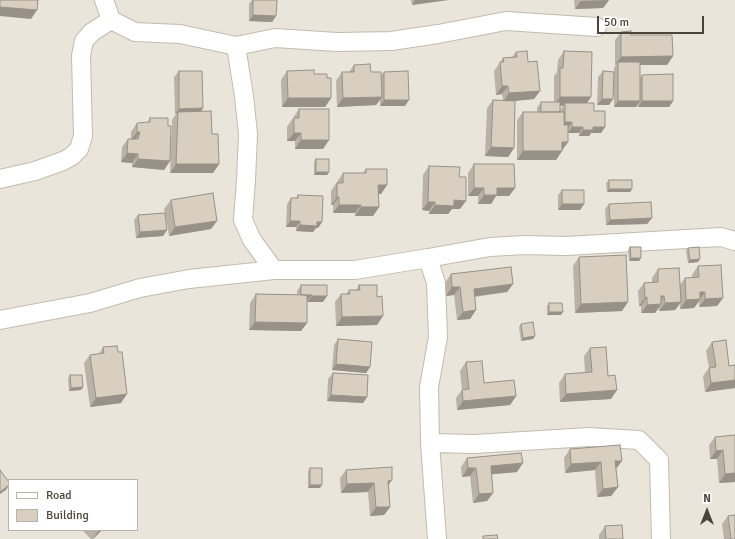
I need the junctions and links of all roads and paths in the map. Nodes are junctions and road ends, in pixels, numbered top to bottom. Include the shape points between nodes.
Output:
1 (104, 0) edge
2 (111, 20) junction
3 (597, 27) dead end
4 (236, 46) junction
5 (0, 179) edge
6 (735, 241) edge
7 (428, 258) junction
8 (274, 270) junction
9 (0, 320) edge
10 (430, 443) junction
11 (437, 539) edge
12 (661, 539) edge

1 - 2 street
2 - 4 street via 135,32 180,34
2 - 5 street via 92,32 84,41 80,56 83,136 79,149 63,161
3 - 4 street via 506,21 391,41 337,42 275,38
4 - 8 street via 248,134 242,220 252,240
6 - 7 street via 721,237 566,246 524,245 490,247
7 - 8 street via 355,270
7 - 10 street via 436,283 438,337 429,388
8 - 9 street via 189,279 147,287 90,303
10 - 11 street
10 - 12 street via 474,444 589,437 639,440 659,460

